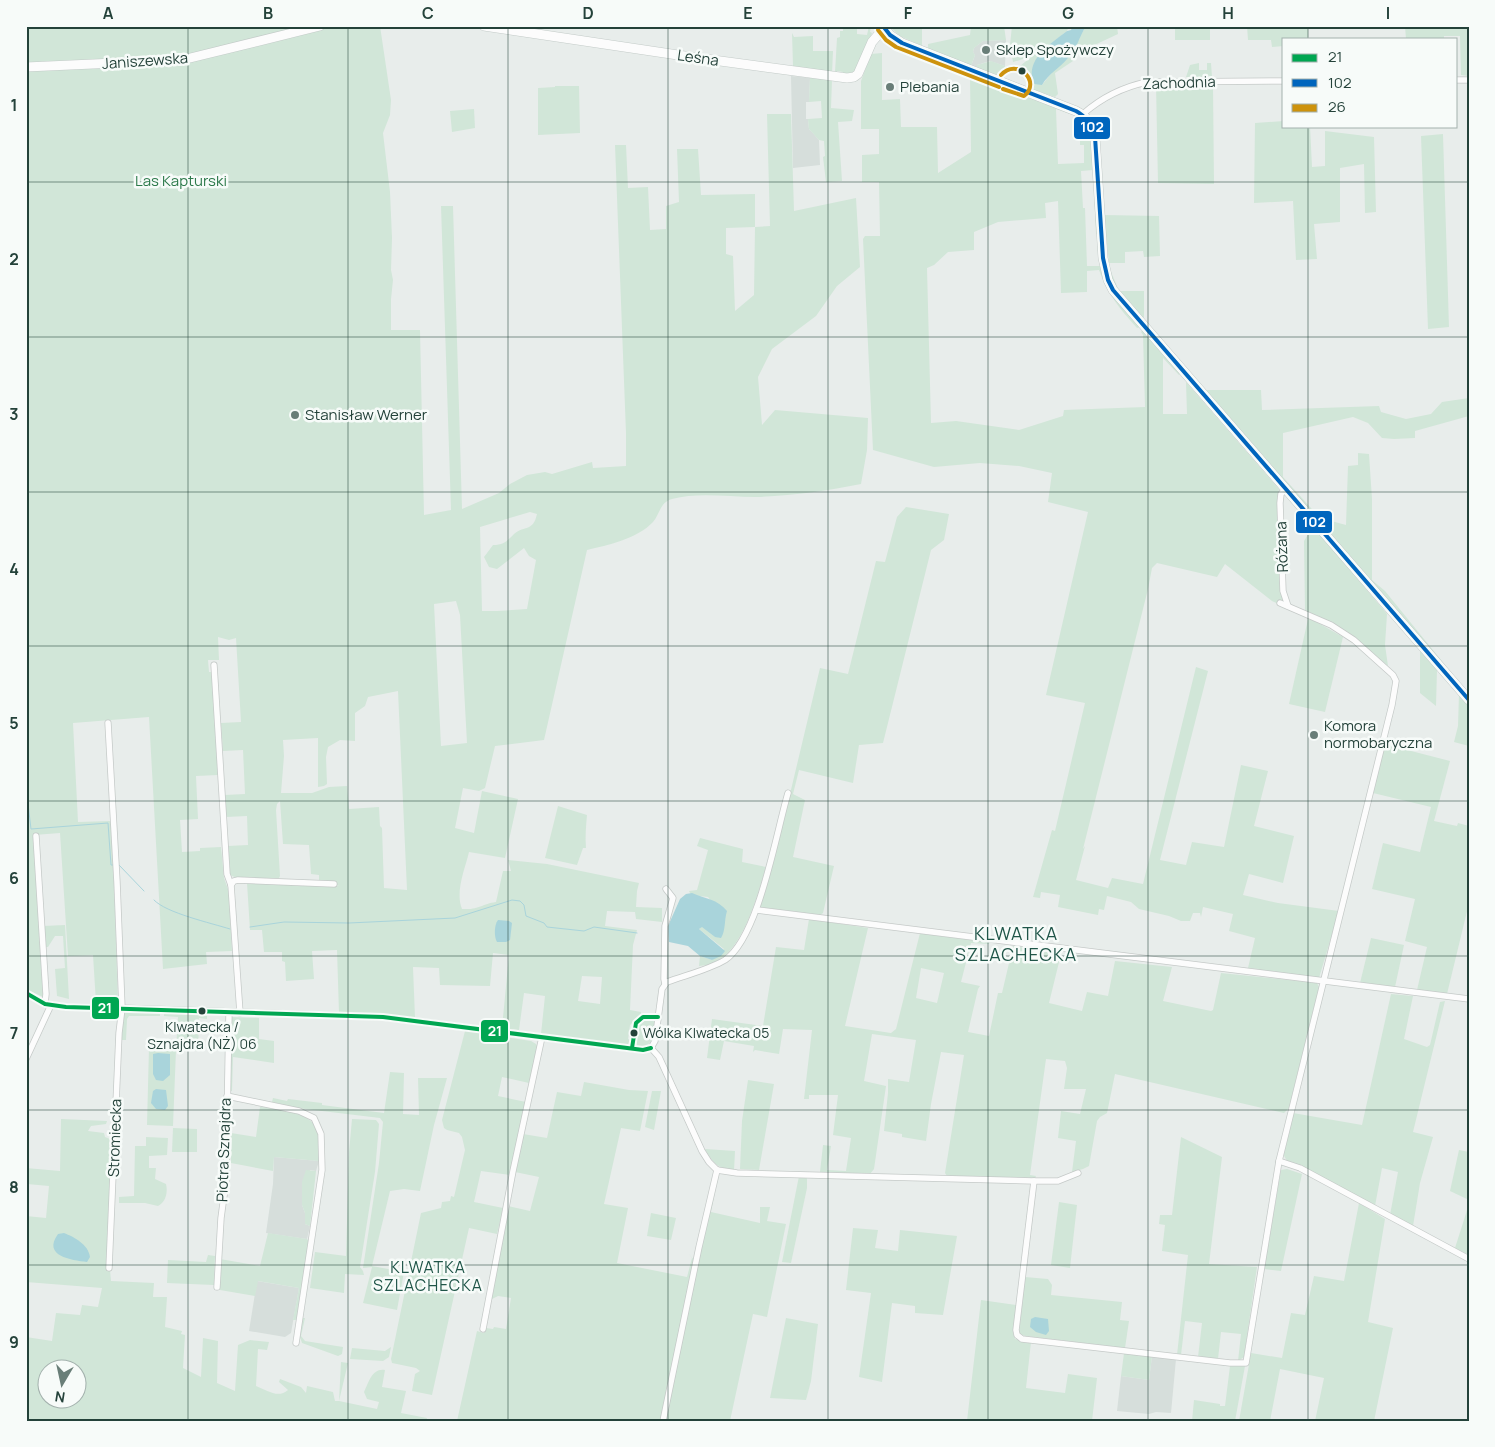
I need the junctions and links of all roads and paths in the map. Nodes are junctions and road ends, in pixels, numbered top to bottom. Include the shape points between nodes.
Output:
1 (320, 26) edge
2 (484, 26) edge
3 (883, 27) edge
4 (26, 67) edge
5 (1282, 81) edge
6 (1082, 114) junction
7 (1285, 488) junction
8 (1280, 603) dead end
9 (1288, 606) junction
10 (214, 665) dead end
11 (1469, 700) edge
12 (108, 723) dead end
13 (788, 793) dead end
14 (36, 836) dead end
15 (334, 884) dead end
16 (231, 885) junction
17 (666, 889) dead end
18 (757, 910) junction
19 (1323, 982) junction
20 (665, 984) junction
21 (26, 993) edge
22 (1469, 999) edge
23 (48, 1004) junction
24 (122, 1008) junction
25 (229, 1012) junction
26 (240, 1013) junction
27 (542, 1037) junction
28 (651, 1048) junction
29 (26, 1059) edge
30 (227, 1096) junction
31 (1279, 1161) junction
32 (718, 1170) junction
33 (1078, 1173) dead end
34 (1034, 1181) junction
35 (1469, 1259) edge
36 (109, 1268) dead end
37 (217, 1287) dead end
38 (484, 1329) dead end
39 (296, 1343) dead end
40 (663, 1421) edge

1 - 4 street, Janiszewska via 182,60
2 - 3 street, Leśna via 847,78 858,74 872,42
3 - 6 street via 902,43
5 - 6 street, Zachodnia via 1147,82 1117,92
6 - 7 street via 1092,126 1095,137 1103,258 1113,290
7 - 9 street, Różana via 1280,503 1283,592
7 - 11 street
8 - 9 street
9 - 19 street via 1341,631 1396,681
10 - 16 street via 227,874
12 - 24 street, Stromiecka
13 - 18 street
14 - 23 street
15 - 16 street via 238,880
16 - 26 street
17 - 20 street via 673,898 665,926
18 - 19 street
18 - 20 street via 742,941 731,955 717,964
19 - 22 street
19 - 31 street
20 - 28 street
21 - 23 street
23 - 24 street
23 - 29 street
24 - 25 street
24 - 36 street, Stromiecka
25 - 26 street
25 - 30 street, Piotra Sznajdra
26 - 27 street via 383,1017
27 - 28 street via 643,1050
27 - 38 street via 511,1180
28 - 32 street via 659,1058 702,1150
30 - 37 street, Piotra Sznajdra via 226,1181
30 - 39 street via 299,1111 314,1118 321,1134 322,1170
31 - 34 street via 1246,1363 1022,1339 1016,1330
31 - 35 street via 1300,1168
32 - 34 street
32 - 40 street
33 - 34 street via 1058,1181

